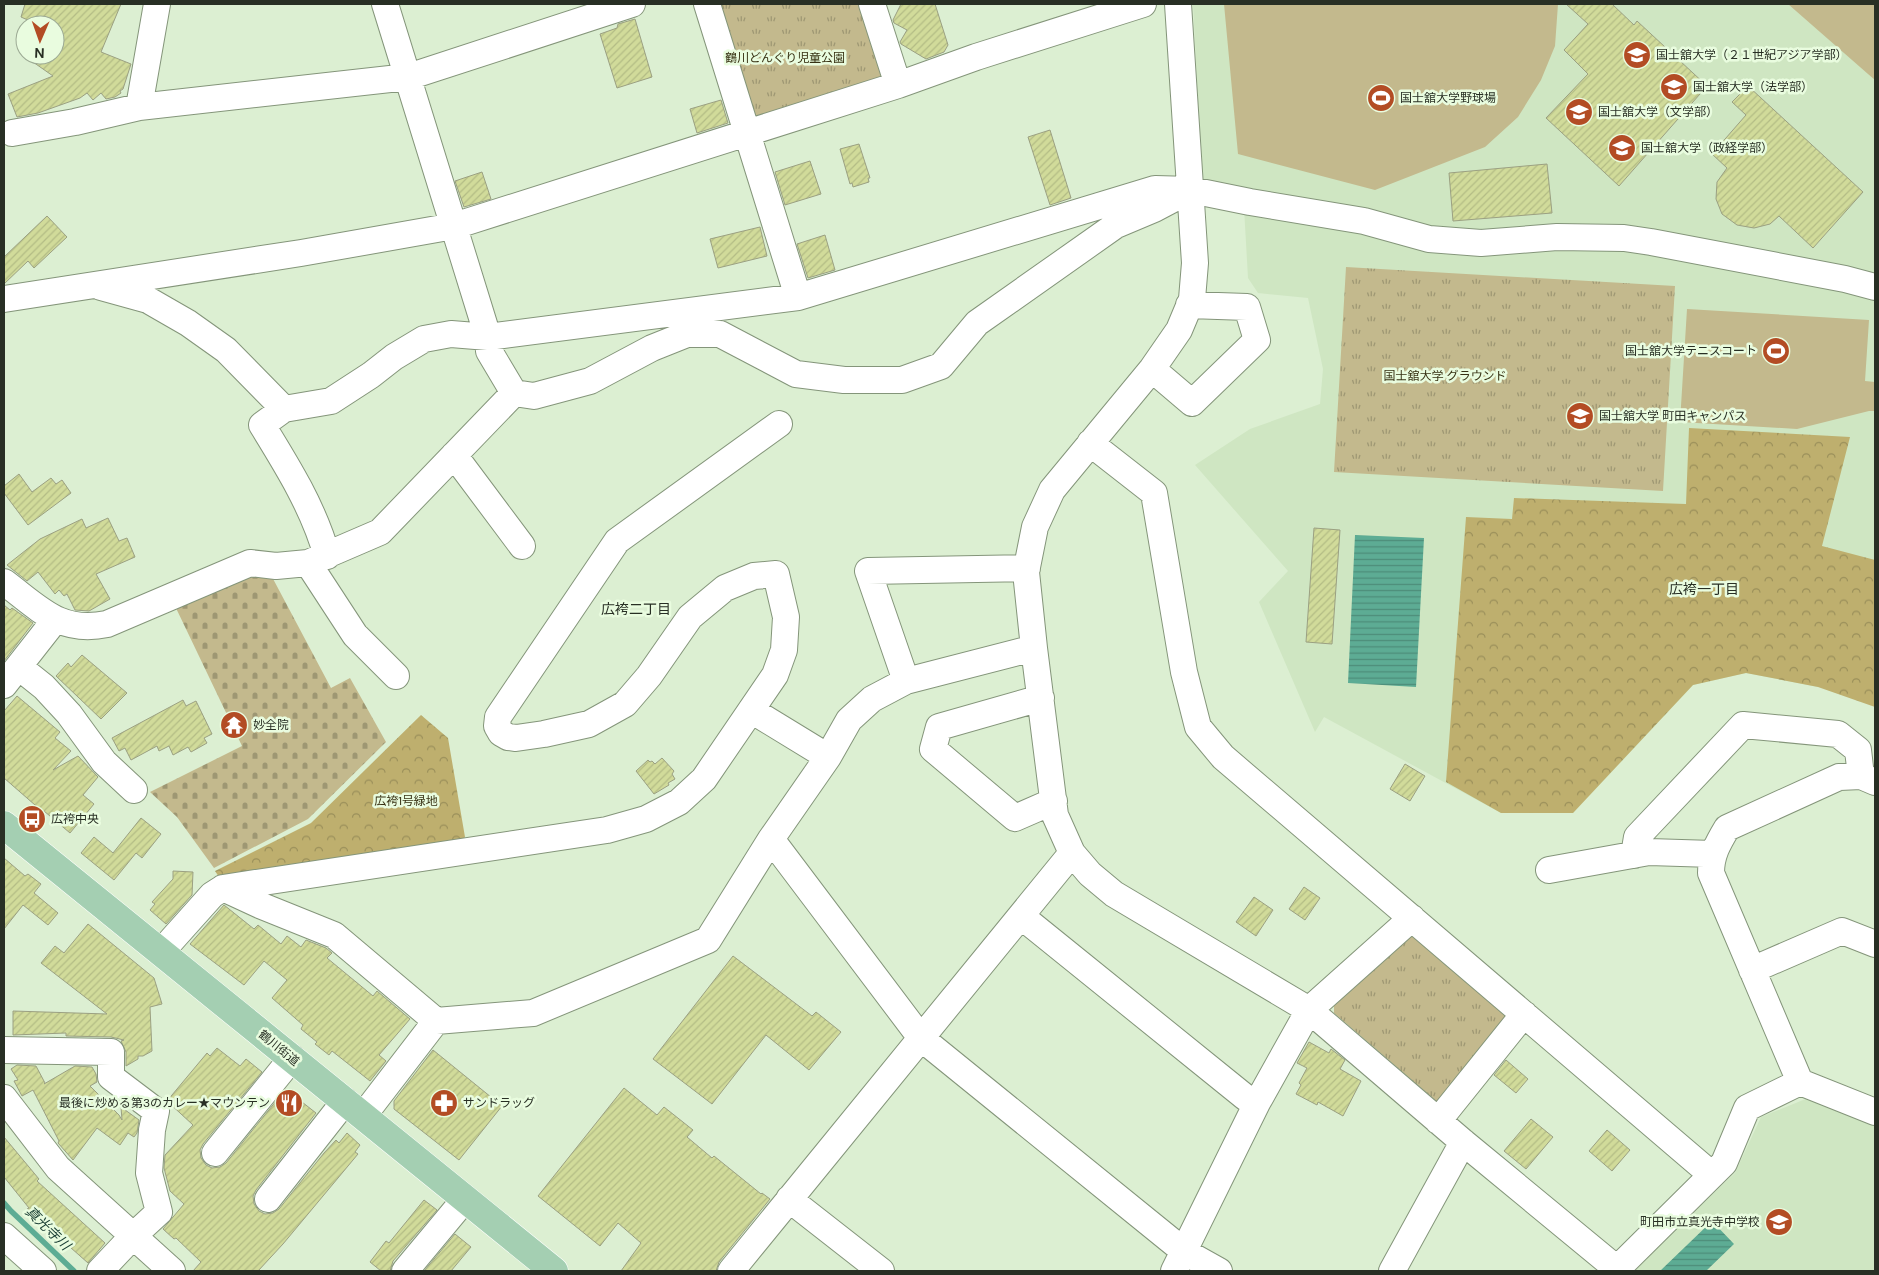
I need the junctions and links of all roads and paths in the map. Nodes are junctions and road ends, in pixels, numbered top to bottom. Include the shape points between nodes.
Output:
1 (157, 4) edge
2 (385, 4) edge
3 (632, 4) edge
4 (707, 4) edge
5 (872, 4) edge
6 (1143, 4) edge
7 (1178, 4) edge
8 (408, 77) junction
9 (898, 85) junction
10 (139, 108) junction
11 (12, 133) dead end
12 (746, 134) junction
13 (1191, 190) junction
14 (454, 226) junction
15 (93, 285) junction
16 (1875, 287) edge
17 (798, 298) junction
18 (4, 299) edge
19 (1189, 305) junction
20 (488, 337) junction
21 (1152, 369) junction
22 (514, 393) junction
23 (284, 409) junction
24 (779, 424) dead end
25 (1090, 443) junction
26 (454, 455) junction
27 (522, 546) dead end
28 (318, 559) junction
29 (1026, 568) junction
30 (4, 582) edge
31 (55, 620) junction
32 (1034, 648) junction
33 (11, 676) edge
34 (396, 676) dead end
35 (906, 681) junction
36 (1041, 698) junction
37 (751, 710) junction
38 (828, 757) junction
39 (1868, 779) edge
40 (134, 790) dead end
41 (1054, 801) junction
42 (4, 825) edge
43 (771, 840) junction
44 (1072, 853) junction
45 (1713, 854) junction
46 (1634, 855) junction
47 (1549, 870) dead end
48 (224, 888) junction
49 (1021, 916) junction
50 (1412, 918) junction
51 (1875, 944) edge
52 (161, 952) junction
53 (1752, 970) junction
54 (1309, 1010) junction
55 (1524, 1014) junction
56 (436, 1021) junction
57 (921, 1038) junction
58 (4, 1050) edge
59 (292, 1058) junction
60 (1800, 1082) junction
61 (4, 1098) edge
62 (1257, 1103) junction
63 (354, 1108) junction
64 (1875, 1112) edge
65 (1438, 1121) junction
66 (1463, 1142) junction
67 (227, 1149) dead end
68 (1712, 1175) junction
69 (268, 1199) dead end
70 (465, 1199) junction
71 (789, 1199) junction
72 (4, 1236) edge
73 (133, 1236) junction
74 (1180, 1262) edge
75 (1616, 1270) edge
76 (43, 1271) edge
77 (100, 1271) edge
78 (172, 1271) edge
79 (406, 1271) edge
80 (554, 1271) edge
81 (731, 1271) edge
82 (881, 1271) edge
83 (1219, 1271) edge
84 (1392, 1271) edge

1 - 10 street
2 - 8 street
3 - 8 street
4 - 12 street
5 - 9 street
6 - 9 street
7 - 13 street
8 - 10 street
8 - 14 street
9 - 12 street
10 - 11 street
12 - 14 street
12 - 17 street
13 - 16 street via 1364,221 1429,239 1481,243 1557,237 1624,238
13 - 17 street via 1155,189
13 - 19 street via 1195,264
13 - 22 street via 1116,225 977,323 940,366 902,380 844,380 796,374 720,334 687,334 652,348 590,381 534,396
14 - 15 street
14 - 20 street
15 - 18 street
15 - 23 street via 148,300 188,323 226,350
17 - 20 street
19 - 21 street via 1179,330
19 - 21 street via 1247,307 1257,340 1192,403
20 - 22 street via 489,351
20 - 23 street via 452,334 424,339 331,401
21 - 25 street
22 - 26 street
23 - 28 street via 262,425 294,477 321,533
24 - 37 street via 617,541 498,717 498,726 508,737 544,734 588,724 625,704 690,617 725,588 754,576 776,574 786,617 784,650 775,676
25 - 29 street via 1052,490 1035,527
25 - 50 street via 1154,493 1184,672 1198,727 1223,757
26 - 27 street
26 - 28 street via 380,532
28 - 31 street via 276,566 250,563 107,624 74,626
28 - 34 street via 355,635
29 - 32 street
29 - 35 street via 868,571
30 - 31 street
31 - 33 street
32 - 35 street
32 - 36 street
33 - 40 street via 44,687 69,714 104,762
35 - 38 street via 872,699 849,720
36 - 41 street
36 - 41 street via 939,727 934,749 1015,818
37 - 38 street
37 - 48 street via 704,779 679,802 646,818 607,830
38 - 43 street
39 - 45 street via 1839,777 1727,828
39 - 46 street via 1858,750 1838,734 1743,726 1637,837
41 - 44 street via 1056,815
42 - 52 main road, 鶴川街道
43 - 56 street via 708,940 533,1013
43 - 57 street
44 - 49 street
44 - 54 street via 1114,894
45 - 46 street via 1649,852
45 - 53 street via 1711,873
46 - 47 street
48 - 52 street via 212,895
48 - 56 street via 334,935
49 - 57 street
49 - 62 street
50 - 54 street
50 - 55 street
51 - 53 street via 1842,931
52 - 59 main road, 鶴川街道
53 - 60 street
54 - 62 street
54 - 65 street
55 - 65 street
55 - 68 street
56 - 63 street
57 - 71 street
57 - 74 street
58 - 73 street via 111,1052 111,1077 156,1111 149,1173 159,1212
59 - 63 main road, 鶴川街道
59 - 67 street
60 - 64 street
60 - 68 street via 1747,1108 1724,1163
61 - 73 street via 58,1168
62 - 74 street
63 - 69 street
63 - 70 main road, 鶴川街道
65 - 66 street
66 - 75 street
66 - 84 street
68 - 75 street
70 - 79 street
70 - 80 main road, 鶴川街道
71 - 81 street
71 - 82 street
72 - 76 street
73 - 77 street
73 - 78 street
74 - 83 street

